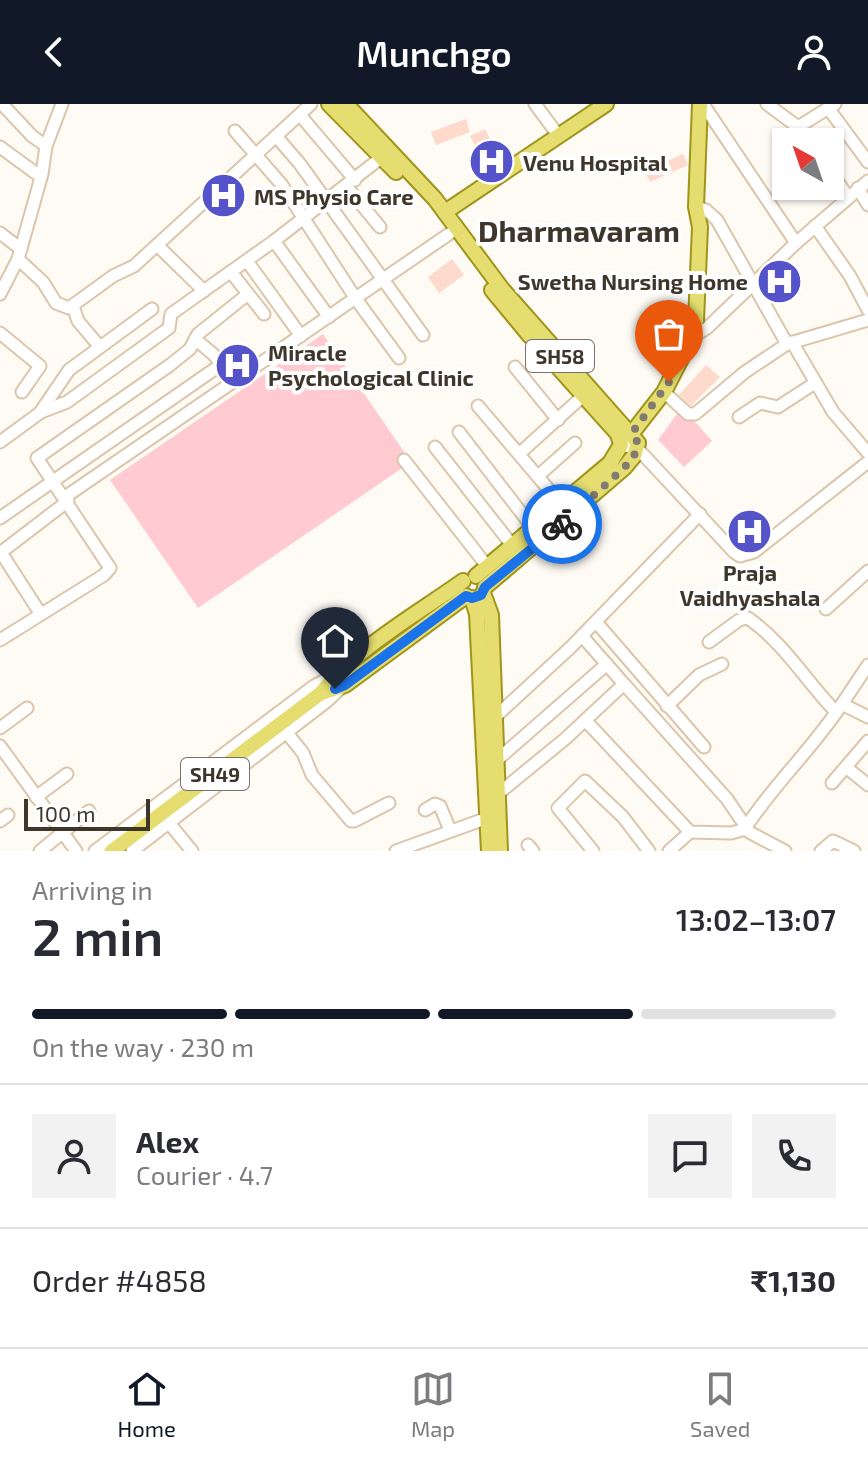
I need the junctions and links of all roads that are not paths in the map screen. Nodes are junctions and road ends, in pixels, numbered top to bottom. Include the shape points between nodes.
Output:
1 (2, 104) edge
2 (62, 104) edge
3 (311, 104) edge
4 (329, 104) edge
5 (346, 104) edge
6 (535, 104) edge
7 (606, 104) edge
8 (701, 104) edge
9 (767, 104) edge
10 (831, 106) edge
11 (300, 115) junction
12 (798, 127) joint
13 (235, 131) dead end
14 (558, 135) junction
15 (276, 136) junction
16 (46, 146) junction
17 (0, 147) edge
18 (256, 155) junction
19 (382, 157) junction
20 (868, 162) edge
21 (41, 177) junction
22 (351, 183) junction
23 (858, 188) edge
24 (326, 202) junction
25 (868, 205) edge
26 (445, 212) junction
27 (697, 214) junction
28 (303, 219) junction
29 (815, 226) junction
30 (380, 227) dead end
31 (0, 233) edge
32 (449, 234) junction
33 (274, 241) junction
34 (796, 243) junction
35 (157, 245) junction
36 (20, 254) junction
37 (247, 261) junction
38 (231, 272) junction
39 (3, 278) edge
40 (383, 280) junction
41 (754, 283) junction
42 (204, 291) junction
43 (0, 294) edge
44 (248, 294) junction
45 (356, 299) junction
46 (73, 306) junction
47 (152, 309) dead end
48 (868, 310) edge
49 (264, 314) dead end
50 (329, 317) junction
51 (868, 320) edge
52 (0, 333) edge
53 (690, 333) junction
54 (423, 335) dead end
55 (301, 336) junction
56 (195, 339) junction
57 (789, 343) junction
58 (100, 347) junction
59 (399, 358) dead end
60 (222, 364) junction
61 (515, 367) dead end
62 (235, 379) junction
63 (815, 383) junction
64 (22, 392) dead end
65 (664, 392) junction
66 (583, 396) junction
67 (478, 406) dead end
68 (41, 412) junction
69 (739, 417) dead end
70 (558, 420) junction
71 (459, 432) dead end
72 (625, 439) junction
73 (0, 442) edge
74 (575, 443) dead end
75 (435, 447) dead end
76 (638, 449) junction
77 (520, 453) junction
78 (868, 453) edge
79 (404, 460) dead end
80 (866, 469) edge
81 (538, 476) junction
82 (53, 481) junction
83 (67, 499) junction
84 (561, 504) junction
85 (700, 514) junction
86 (0, 518) edge
87 (533, 528) junction
88 (512, 545) junction
89 (868, 571) edge
90 (476, 585) junction
91 (826, 609) dead end
92 (40, 613) junction
93 (596, 622) junction
94 (1, 636) edge
95 (582, 636) junction
96 (709, 642) dead end
97 (607, 664) junction
98 (722, 664) dead end
99 (868, 665) edge
100 (338, 682) junction
101 (624, 684) junction
102 (667, 706) junction
103 (27, 708) dead end
104 (839, 708) junction
105 (490, 713) junction
106 (868, 717) edge
107 (586, 721) junction
108 (0, 728) edge
109 (287, 733) junction
110 (868, 741) edge
111 (0, 746) edge
112 (704, 747) dead end
113 (497, 760) junction
114 (847, 768) junction
115 (67, 774) dead end
116 (832, 783) dead end
117 (868, 785) edge
118 (499, 793) junction
119 (36, 797) junction
120 (389, 803) dead end
121 (425, 810) dead end
122 (89, 811) dead end
123 (494, 816) junction
124 (169, 823) junction
125 (746, 828) junction
126 (450, 830) junction
127 (690, 832) junction
128 (62, 833) junction
129 (433, 836) junction
130 (40, 851) edge
131 (76, 851) edge
132 (95, 851) edge
133 (112, 851) edge
134 (132, 851) edge
135 (192, 851) edge
136 (396, 851) edge
137 (433, 851) edge
138 (489, 851) edge
139 (500, 851) edge
140 (593, 851) edge
141 (649, 851) edge
142 (669, 851) edge
143 (785, 851) edge
144 (821, 851) edge
145 (854, 851) edge

1 - 16 street
2 - 16 street
3 - 11 street
4 - 19 main road, SH58
5 - 26 main road, SH58
6 - 14 street
7 - 14 main road
8 - 27 main road
8 - 34 street
9 - 12 street
10 - 12 street
10 - 20 street
11 - 15 street
11 - 22 street
13 - 18 street
14 - 26 main road
15 - 18 street
15 - 24 street
16 - 21 street
17 - 21 street
18 - 28 street
18 - 35 street
19 - 22 street
19 - 32 main road, SH58
21 - 36 street
22 - 24 street
22 - 30 street
23 - 25 street
23 - 29 street
24 - 28 street
24 - 40 street
26 - 72 main road, SH58
27 - 41 street via 706,210 717,220
27 - 53 main road
28 - 33 street
28 - 45 street
29 - 34 street
29 - 48 street
31 - 36 street
32 - 40 street
32 - 66 main road, SH58 via 505,308
33 - 37 street
33 - 50 street
34 - 41 street
35 - 42 street
35 - 46 street
36 - 39 street
36 - 46 street via 56,303
37 - 38 street
37 - 55 street
38 - 42 street
38 - 44 street
39 - 43 street
40 - 45 street
40 - 54 street
41 - 53 street via 707,328
41 - 57 street
42 - 68 street via 169,316 169,328 67,402
44 - 49 street
44 - 56 street
45 - 50 street
45 - 59 street
46 - 58 street via 78,321
47 - 58 street
50 - 55 street
51 - 57 street
52 - 64 street via 40,366
53 - 65 main road
55 - 62 street
56 - 60 street
56 - 82 street via 170,365 39,455
57 - 63 street
57 - 65 street via 695,414 688,414
58 - 68 street via 65,373
60 - 62 street
60 - 82 street
61 - 70 street
62 - 83 street
63 - 69 street via 778,407 760,403
63 - 78 street
65 - 72 main road
66 - 70 street
66 - 72 main road, SH58
67 - 77 street
68 - 73 street
70 - 77 street
71 - 87 street
72 - 76 main road, SH58 via 638,443
72 - 84 main road via 610,463
74 - 81 street
75 - 88 street
76 - 85 street
76 - 90 main road via 582,507
77 - 81 street
79 - 90 street
80 - 85 street via 754,552 740,556
81 - 84 street
82 - 83 street
82 - 86 street
83 - 92 street via 2,554
83 - 92 street via 110,568
84 - 87 main road
85 - 93 street
87 - 88 main road
88 - 90 main road
89 - 91 street
90 - 100 main road, SH49
90 - 105 main road
92 - 94 street
93 - 95 street
93 - 102 street
95 - 97 street
95 - 105 street
96 - 104 street via 748,618 781,645
97 - 101 street
97 - 113 street
98 - 102 street via 699,675
99 - 104 street
100 - 109 street via 326,702
100 - 132 street via 314,686
100 - 133 main road, SH49
101 - 107 street
101 - 125 street via 727,799
102 - 112 street
103 - 108 street
104 - 106 street
104 - 125 street
105 - 113 main road
105 - 123 main road
107 - 118 street
107 - 127 street
109 - 120 street via 312,775 351,821
109 - 124 street
110 - 114 street
111 - 119 street
113 - 118 main road
114 - 116 street
114 - 117 street
115 - 119 street
118 - 123 main road
119 - 128 street
121 - 126 street via 440,806
122 - 128 street
123 - 126 street
123 - 138 main road
123 - 139 main road
124 - 134 street
124 - 135 street
125 - 127 street
125 - 143 street
126 - 129 street
127 - 142 street
128 - 130 street
128 - 131 street
129 - 136 street
129 - 137 street
140 - 141 street via 558,808 585,781
144 - 145 street via 833,841

